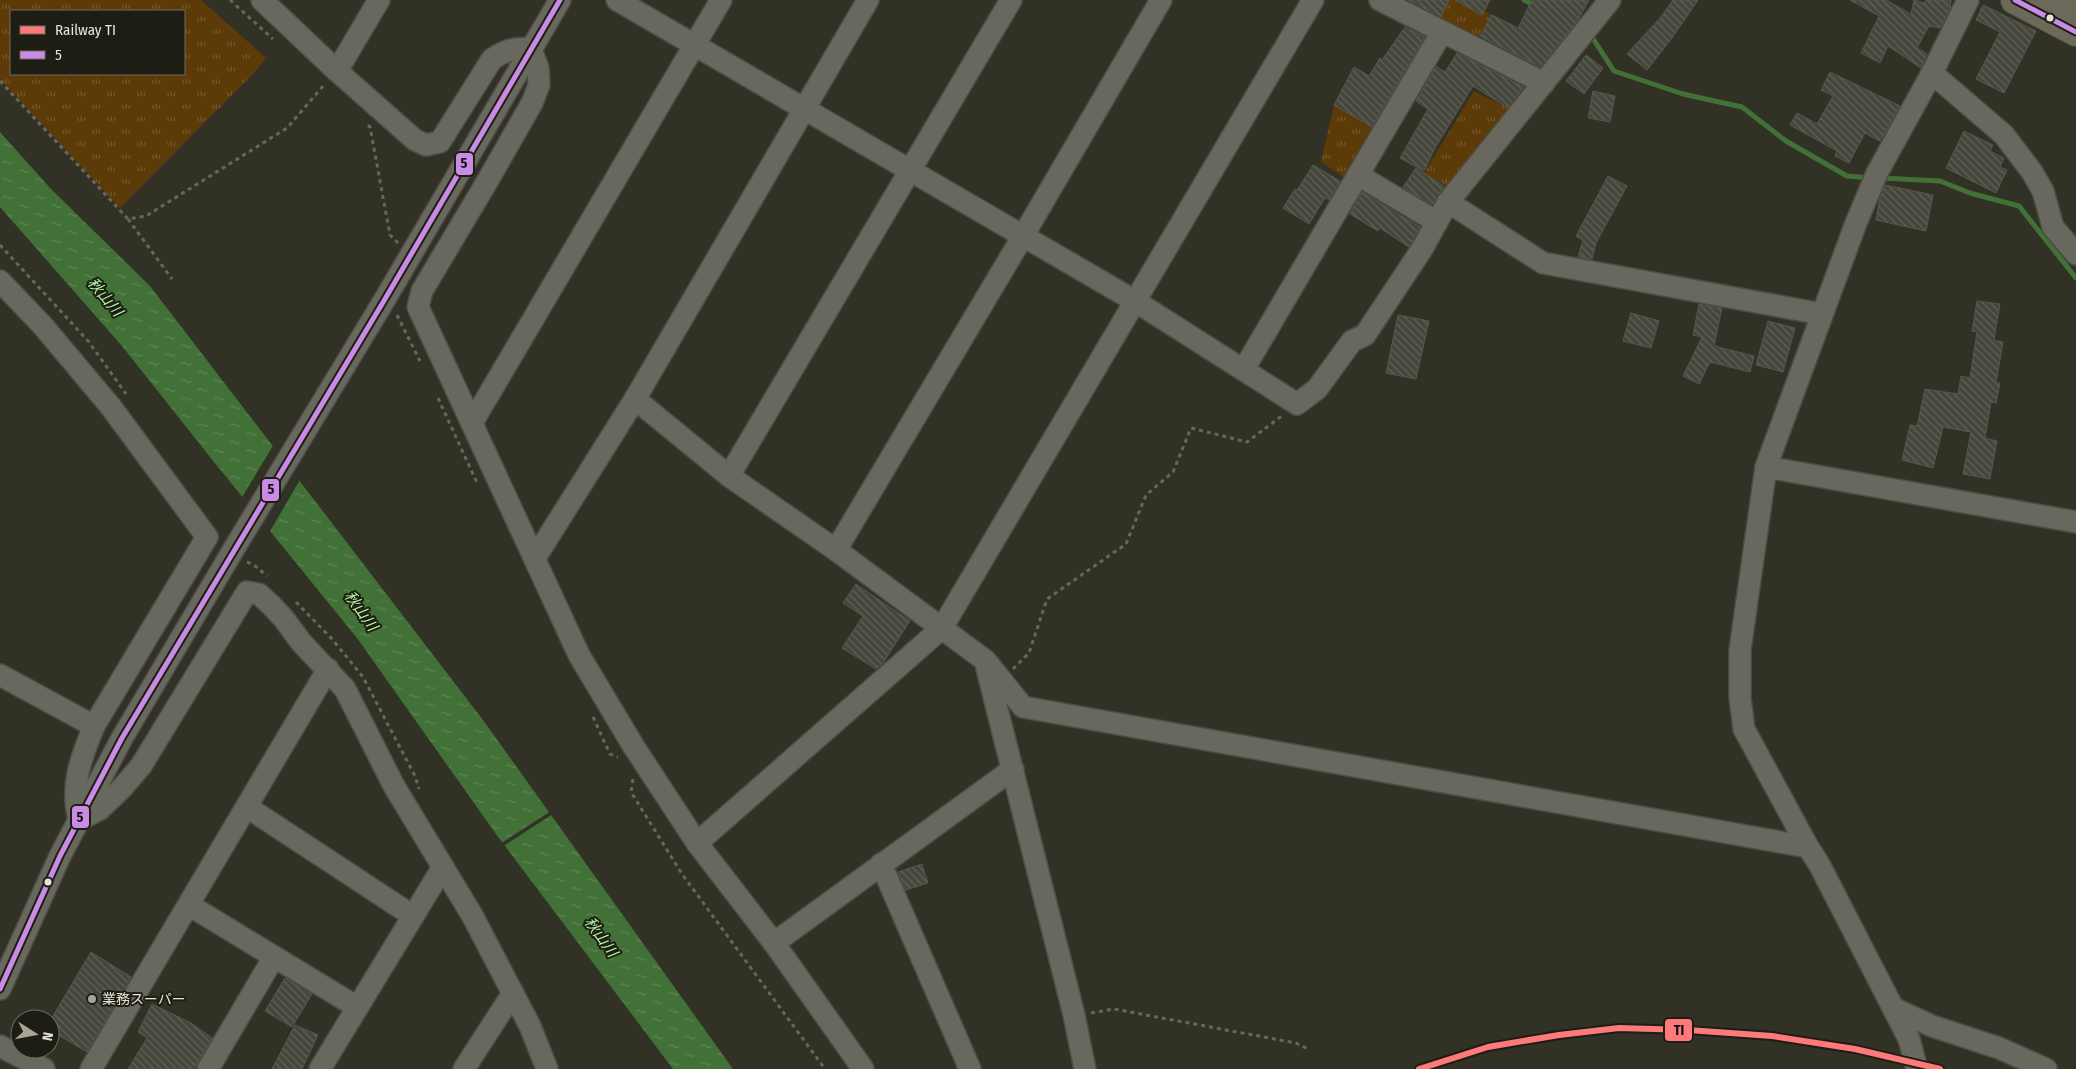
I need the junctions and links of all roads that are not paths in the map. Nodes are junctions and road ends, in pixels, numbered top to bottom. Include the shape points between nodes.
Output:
1 (262, 0) edge
2 (379, 0) edge
3 (560, 0) edge
4 (617, 0) edge
5 (721, 0) edge
6 (868, 0) edge
7 (1011, 0) edge
8 (1161, 0) edge
9 (1313, 0) edge
10 (1380, 0) edge
11 (1610, 0) edge
12 (1968, 0) edge
13 (2015, 0) edge
14 (2060, 0) edge
15 (2076, 8) edge
16 (1442, 32) junction
17 (2076, 32) edge
18 (695, 44) junction
19 (531, 49) junction
20 (336, 71) junction
21 (1932, 73) junction
22 (1544, 83) junction
23 (804, 109) junction
24 (910, 172) junction
25 (1358, 175) junction
26 (1448, 202) junction
27 (1437, 222) junction
28 (1024, 236) junction
29 (2076, 254) edge
30 (0, 281) edge
31 (1135, 301) junction
32 (1822, 314) junction
33 (1244, 369) junction
34 (635, 399) junction
35 (472, 423) junction
36 (1766, 468) junction
37 (730, 476) junction
38 (2076, 522) edge
39 (836, 550) junction
40 (535, 558) junction
41 (942, 628) junction
42 (986, 661) junction
43 (328, 669) junction
44 (0, 675) edge
45 (94, 726) junction
46 (1013, 769) junction
47 (247, 807) junction
48 (79, 820) junction
49 (697, 843) junction
50 (1808, 847) junction
51 (881, 864) junction
52 (443, 867) junction
53 (189, 905) junction
54 (413, 916) junction
55 (774, 943) junction
56 (274, 957) junction
57 (0, 989) edge
58 (513, 993) junction
59 (357, 1007) junction
60 (1893, 1008) junction
61 (0, 1046) edge
62 (1083, 1068) edge
63 (44, 1069) edge
64 (92, 1069) edge
65 (208, 1069) edge
66 (320, 1069) edge
67 (464, 1069) edge
68 (547, 1069) edge
69 (863, 1069) edge
70 (970, 1069) edge
71 (1917, 1069) edge
72 (2046, 1069) edge

1 - 20 street
2 - 20 street
3 - 19 street
4 - 18 street
5 - 18 street
6 - 23 street
7 - 24 street
8 - 28 street
9 - 31 street
10 - 16 street
11 - 22 street
12 - 21 street
13 - 17 main road
14 - 15 main road
16 - 22 street
16 - 25 street
18 - 23 street
18 - 35 street
19 - 20 street via 506,50 492,58 440,142 426,145
19 - 35 street via 538,68 538,85 532,103 422,291 418,306
19 - 48 street via 122,738
21 - 29 street via 2004,135 2043,191 2052,227
21 - 32 street via 1877,173
22 - 26 street
23 - 24 street
23 - 34 street
24 - 28 street
24 - 37 street
25 - 27 street
25 - 33 street
26 - 27 street
26 - 32 street via 1543,263
27 - 33 street via 1365,335 1352,341 1317,389 1297,404
28 - 31 street
28 - 39 street
30 - 45 street via 43,326 111,407 207,537
31 - 33 street
31 - 41 street
32 - 36 street
34 - 37 street
34 - 40 street
35 - 40 street
36 - 38 street
36 - 50 street via 1740,650 1740,698 1744,729
37 - 39 street
39 - 41 street
40 - 49 street via 578,656
41 - 42 street
41 - 49 street
42 - 46 street
42 - 50 street via 1023,707
43 - 47 street
43 - 48 street via 272,606 259,594 247,592 141,766 100,809
43 - 52 street via 345,689 394,786
44 - 45 street
45 - 48 street via 76,780 74,803
46 - 51 street
46 - 62 street
47 - 53 street
47 - 54 street
48 - 57 street
49 - 55 street
50 - 60 street
51 - 55 street
51 - 70 street
52 - 54 street
52 - 58 street
53 - 56 street
53 - 64 street
54 - 59 street
55 - 69 street
56 - 59 street
56 - 65 street
58 - 67 street
58 - 68 street
59 - 66 street
60 - 71 street via 1909,1039
60 - 72 street
61 - 63 street

